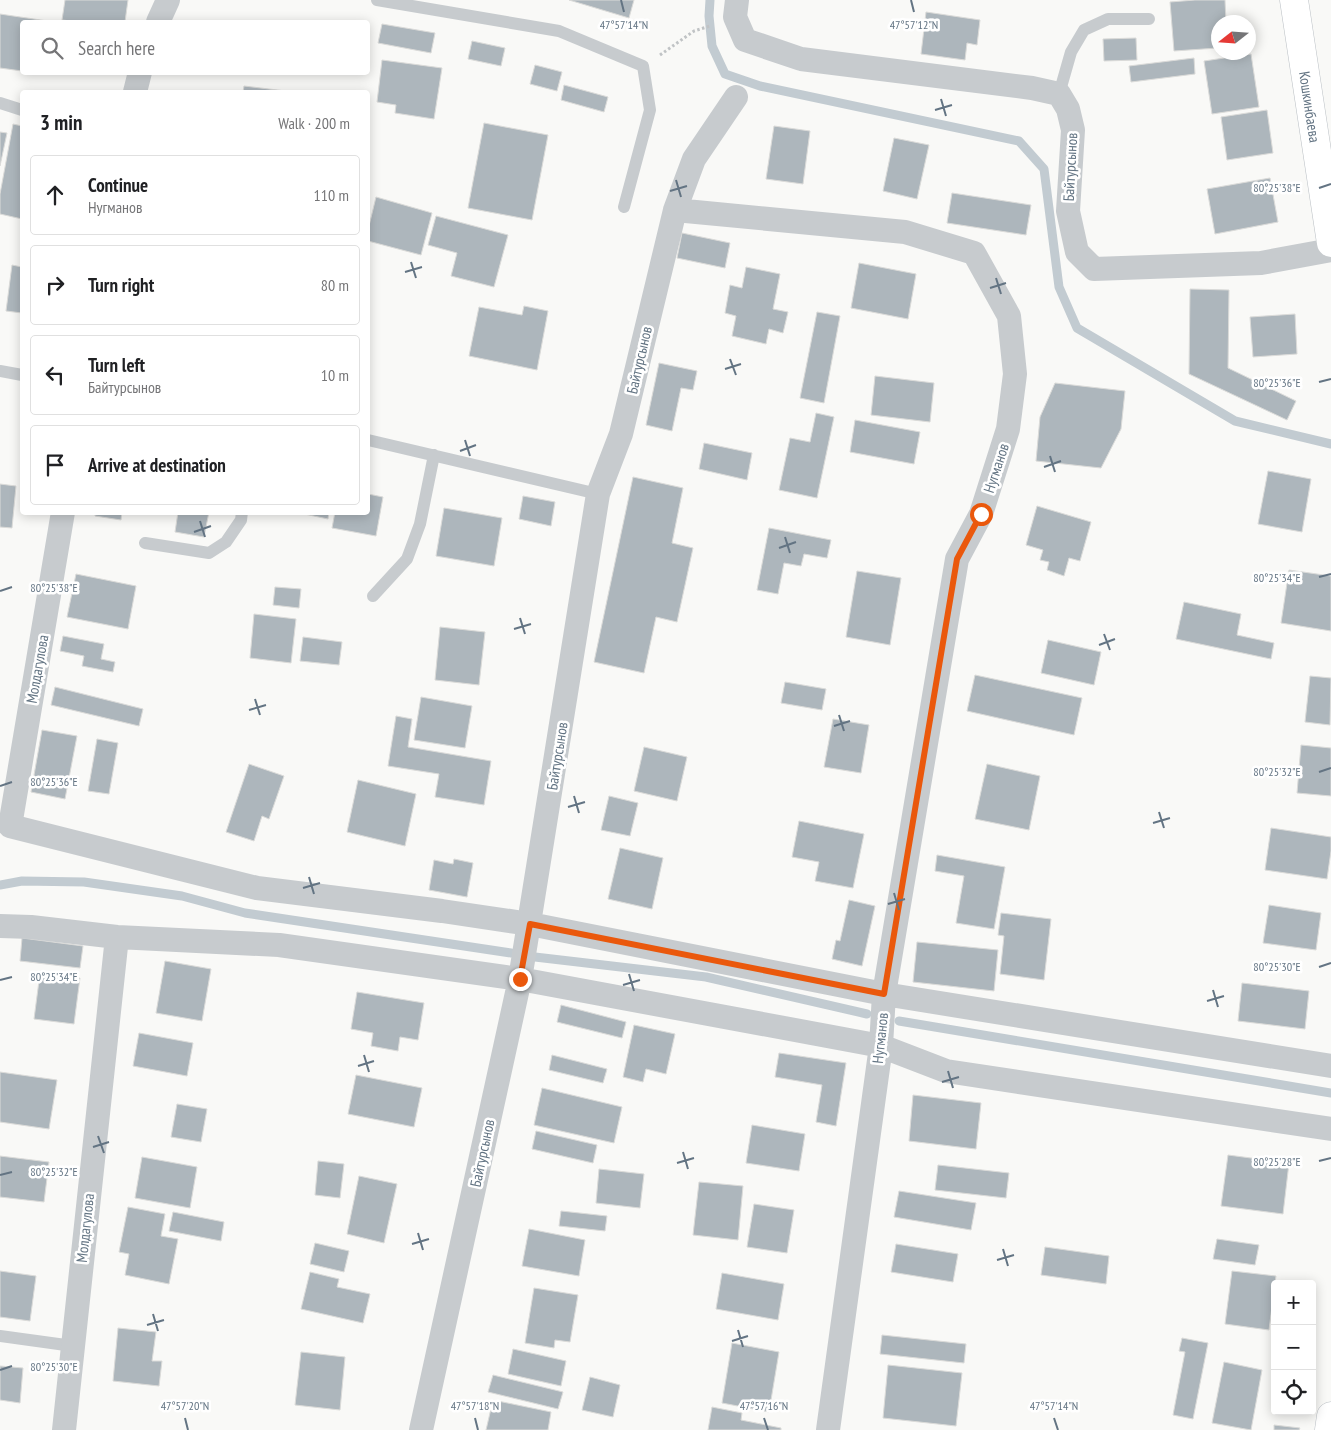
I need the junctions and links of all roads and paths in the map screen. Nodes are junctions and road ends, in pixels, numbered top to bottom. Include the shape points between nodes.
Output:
1 (168, 0) edge
2 (376, 0) edge
3 (736, 0) edge
4 (1294, 0) edge
5 (1149, 19) dead end
6 (159, 20) edge
7 (694, 31) dead end
8 (643, 66) junction
9 (139, 75) edge
10 (135, 90) edge
11 (1059, 94) junction
12 (736, 97) dead end
13 (0, 103) edge
14 (20, 109) edge
15 (624, 206) dead end
16 (675, 210) junction
17 (1331, 243) edge
18 (1331, 250) edge
19 (0, 371) edge
20 (20, 375) edge
21 (370, 440) edge
22 (434, 455) junction
23 (598, 494) junction
24 (63, 515) edge
25 (242, 515) edge
26 (145, 543) dead end
27 (373, 596) dead end
28 (5, 825) edge
29 (530, 924) junction
30 (0, 926) edge
31 (117, 937) junction
32 (520, 979) junction
33 (884, 994) junction
34 (880, 1046) junction
35 (1331, 1066) edge
36 (1331, 1129) edge
37 (0, 1336) edge
38 (73, 1346) junction
39 (1331, 1416) edge
40 (64, 1430) edge
41 (421, 1430) edge
42 (828, 1430) edge
43 (1329, 1430) edge

1 - 6 street
2 - 8 lane via 559,31
3 - 11 street via 735,17 745,40 800,59
4 - 17 main road, Кошкинбаева
5 - 11 lane via 1108,19 1084,30 1071,52
7 - 8 path
8 - 15 lane via 650,110
9 - 10 street
11 - 18 street, Байтурсынов via 1068,109 1073,130 1068,211 1077,252 1094,269 1261,263
12 - 16 street, Байтурсынов via 694,159
13 - 14 lane
16 - 23 street, Байтурсынов via 621,434
16 - 33 street, Нугманов via 904,232 974,253 1009,316 1015,374 1008,429 981,514 957,559
19 - 20 lane
21 - 22 lane
22 - 23 lane
22 - 27 lane via 420,524 407,559
23 - 29 street, Байтурсынов
24 - 28 street, Молдагулова
25 - 26 lane via 226,542 209,553
28 - 29 street via 257,888
29 - 32 street, Байтурсынов
29 - 33 street
30 - 31 street
31 - 32 street via 279,945
31 - 38 street, Молдагулова
32 - 34 street
32 - 41 street, Байтурсынов
33 - 34 street, Нугманов
33 - 35 street
34 - 36 street via 946,1071
34 - 42 street, Нугманов
37 - 38 lane
38 - 40 street, Молдагулова
39 - 43 main road

